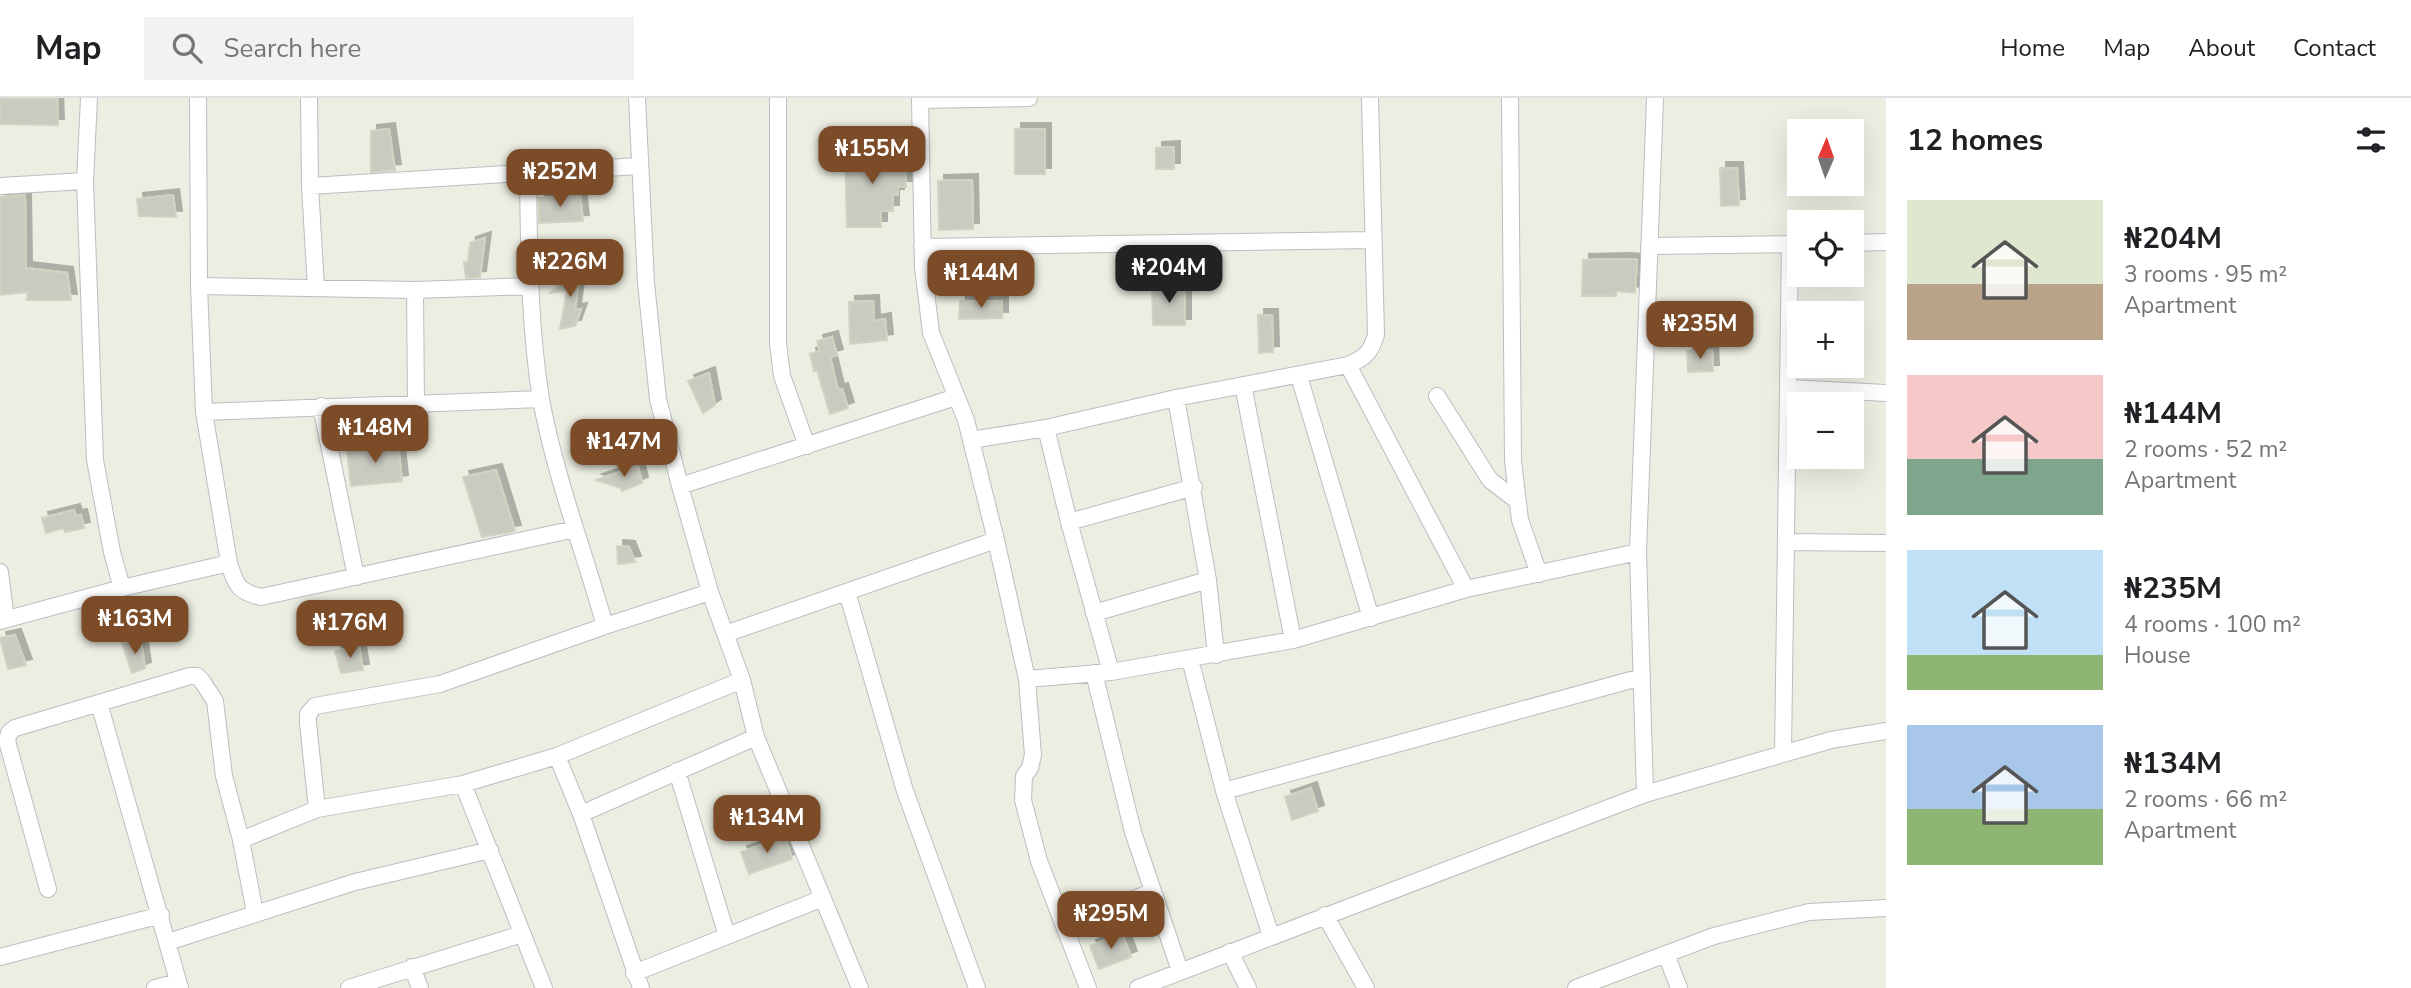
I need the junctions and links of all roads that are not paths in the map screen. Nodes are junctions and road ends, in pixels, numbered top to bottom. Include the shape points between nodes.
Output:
1 (89, 98) edge
2 (198, 98) edge
3 (309, 98) edge
4 (637, 98) edge
5 (778, 98) edge
6 (1029, 98) edge
7 (1370, 98) edge
8 (1510, 98) edge
9 (1655, 98) edge
10 (920, 99) edge
11 (639, 166) junction
12 (528, 174) junction
13 (85, 181) junction
14 (0, 186) edge
15 (310, 186) junction
16 (1372, 240) junction
17 (1886, 242) edge
18 (1864, 243) edge
19 (1787, 244) edge
20 (1649, 246) junction
21 (922, 247) junction
22 (199, 286) junction
23 (530, 286) junction
24 (1792, 287) edge
25 (316, 288) junction
26 (415, 289) junction
27 (1348, 365) junction
28 (1299, 376) junction
29 (1243, 385) junction
30 (1788, 388) junction
31 (1886, 393) edge
32 (1437, 396) dead end
33 (956, 397) junction
34 (1176, 398) junction
35 (541, 399) junction
36 (416, 405) junction
37 (321, 406) junction
38 (204, 412) junction
39 (1046, 428) junction
40 (971, 440) junction
41 (807, 446) junction
42 (680, 486) junction
43 (1194, 487) junction
44 (1516, 500) junction
45 (1069, 522) junction
46 (575, 529) junction
47 (996, 540) junction
48 (1786, 542) junction
49 (1886, 543) edge
50 (1638, 552) junction
51 (229, 563) junction
52 (0, 572) edge
53 (1539, 574) junction
54 (356, 577) junction
55 (1208, 580) junction
56 (122, 588) junction
57 (1466, 589) junction
58 (710, 592) junction
59 (847, 592) junction
60 (1094, 612) junction
61 (1371, 618) junction
62 (3, 620) edge
63 (605, 626) junction
64 (725, 634) junction
65 (1293, 640) junction
66 (1216, 655) junction
67 (1190, 659) junction
68 (1111, 672) junction
69 (1094, 673) junction
70 (1642, 677) junction
71 (1027, 679) junction
72 (742, 680) junction
73 (99, 703) junction
74 (1886, 731) edge
75 (756, 737) junction
76 (1783, 754) junction
77 (556, 756) junction
78 (677, 771) junction
79 (463, 784) junction
80 (1224, 791) junction
81 (1645, 794) junction
82 (317, 809) junction
83 (581, 814) junction
84 (241, 839) junction
85 (490, 850) junction
86 (48, 889) dead end
87 (1153, 891) junction
88 (823, 898) junction
89 (1886, 908) edge
90 (255, 913) junction
91 (161, 915) junction
92 (1325, 915) junction
93 (1065, 929) junction
94 (522, 934) junction
95 (727, 936) junction
96 (1271, 936) junction
97 (168, 942) junction
98 (1230, 952) junction
99 (1666, 954) junction
100 (0, 957) edge
101 (412, 967) junction
102 (1180, 971) junction
103 (638, 980) edge
104 (179, 985) edge
105 (155, 988) edge
106 (349, 988) edge
107 (420, 988) edge
108 (544, 988) edge
109 (860, 988) edge
110 (977, 988) edge
111 (1088, 988) edge
112 (1138, 988) edge
113 (1248, 988) edge
114 (1366, 988) edge
115 (1576, 988) edge
116 (1679, 988) edge

1 - 13 street
2 - 22 street
3 - 15 street
4 - 11 street
5 - 41 street via 778,343 782,376
6 - 10 street
7 - 16 street
8 - 44 street via 1511,402
9 - 20 street
10 - 21 street
11 - 12 street
11 - 42 street via 659,399
12 - 15 street
12 - 23 street
13 - 14 street
13 - 56 street via 95,460
15 - 25 street
16 - 21 street
16 - 27 street via 1376,335 1371,351
17 - 18 street
19 - 20 street
20 - 50 street
21 - 33 street via 931,333
22 - 25 street
22 - 38 street
23 - 26 street
23 - 35 street
24 - 30 street
25 - 26 street
26 - 36 street
27 - 28 street
27 - 57 street
28 - 29 street
28 - 61 street
29 - 34 street
29 - 65 street
30 - 31 street
30 - 48 street
32 - 44 street via 1490,480
33 - 40 street
33 - 41 street
34 - 39 street
34 - 43 street
35 - 36 street
35 - 46 street
36 - 37 street
37 - 38 street
37 - 54 street
38 - 51 street
39 - 40 street
39 - 45 street
40 - 47 street
41 - 42 street
42 - 58 street
43 - 45 street
43 - 55 street
44 - 53 street
45 - 60 street
46 - 54 street
46 - 63 street
47 - 59 street
47 - 71 street
48 - 49 street
48 - 76 street
50 - 53 street
50 - 70 street
51 - 54 street via 237,585 261,597
51 - 56 street
52 - 62 street
53 - 57 street
55 - 60 street
55 - 66 street
56 - 62 street
57 - 61 street
58 - 63 street
58 - 64 street
59 - 64 street
59 - 110 street via 905,792
60 - 68 street
61 - 65 street
63 - 82 street via 440,684 315,706 308,723
64 - 72 street
65 - 66 street
66 - 67 street
67 - 68 street
67 - 80 street
68 - 69 street
69 - 71 street
69 - 87 street via 1133,832
70 - 80 street
70 - 81 street
71 - 93 street via 1033,755 1024,776 1023,800 1039,861
72 - 75 street
72 - 77 street
73 - 84 street via 197,676 215,701 224,776
73 - 86 street via 9,733
73 - 91 street
74 - 76 street
75 - 78 street
75 - 88 street
76 - 81 street
77 - 79 street
77 - 83 street
78 - 83 street
78 - 95 street
79 - 82 street
79 - 85 street
80 - 96 street
81 - 92 street
82 - 84 street
83 - 103 street
84 - 90 street
85 - 90 street via 355,882
85 - 94 street
87 - 93 street
87 - 102 street
88 - 95 street
88 - 109 street
89 - 99 street via 1809,912 1714,936
90 - 97 street
91 - 97 street
91 - 100 street
92 - 96 street
92 - 114 street
93 - 111 street
94 - 101 street
94 - 108 street
95 - 103 street
96 - 98 street
97 - 104 street
98 - 102 street
98 - 113 street
99 - 115 street
99 - 116 street
101 - 106 street
101 - 107 street
102 - 112 street
104 - 105 street

